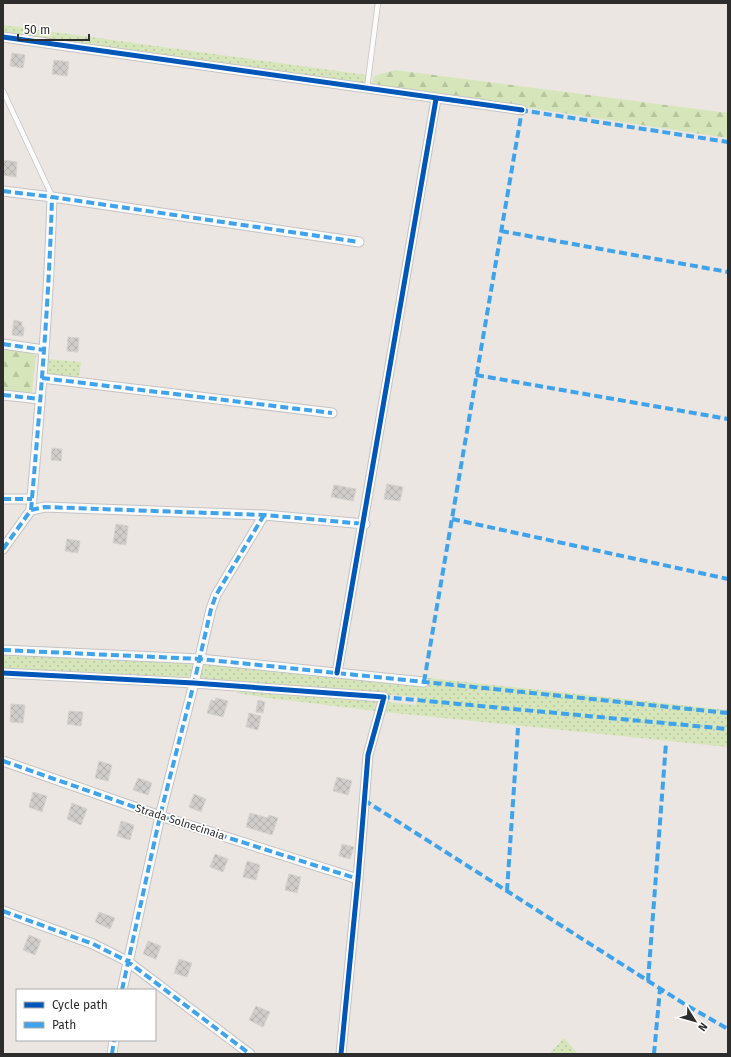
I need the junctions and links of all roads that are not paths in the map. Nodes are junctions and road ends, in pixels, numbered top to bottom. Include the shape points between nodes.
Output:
1 (378, 3) edge
2 (3, 37) edge
3 (367, 88) junction
4 (3, 91) edge
5 (436, 99) junction
6 (522, 110) dead end
7 (3, 191) edge
8 (52, 197) junction
9 (359, 242) dead end
10 (3, 344) edge
11 (44, 350) junction
12 (42, 378) junction
13 (3, 395) edge
14 (40, 399) junction
15 (332, 412) dead end
16 (3, 499) edge
17 (32, 499) junction
18 (31, 510) junction
19 (264, 516) junction
20 (364, 524) junction
21 (3, 549) edge
22 (3, 650) edge
23 (200, 659) junction
24 (3, 673) edge
25 (338, 674) junction
26 (424, 682) dead end
27 (194, 683) junction
28 (3, 761) edge
29 (160, 816) junction
30 (358, 880) junction
31 (3, 911) edge
32 (127, 961) junction
33 (122, 989) edge
34 (114, 1041) edge
35 (112, 1054) edge
36 (250, 1054) edge
37 (341, 1054) edge

1 - 3 lane
2 - 3 street
3 - 5 street
4 - 8 lane
5 - 6 street
5 - 20 street
7 - 8 street
8 - 9 street
8 - 11 street
10 - 11 street
11 - 12 street
12 - 14 street
12 - 15 street
13 - 14 street
14 - 17 street
16 - 17 street
17 - 18 street
18 - 19 street via 45,507
18 - 21 street
19 - 20 street
19 - 23 street via 216,595
20 - 25 street
22 - 23 street
23 - 25 street
23 - 27 street
24 - 27 street
25 - 26 street
27 - 29 street
27 - 30 street via 384,696 368,755
28 - 29 street, Strada Solnecinaia
29 - 30 street, Strada Solnecinaia
29 - 32 street
30 - 37 street
31 - 32 street via 93,944
32 - 33 street
32 - 36 street
34 - 35 street

